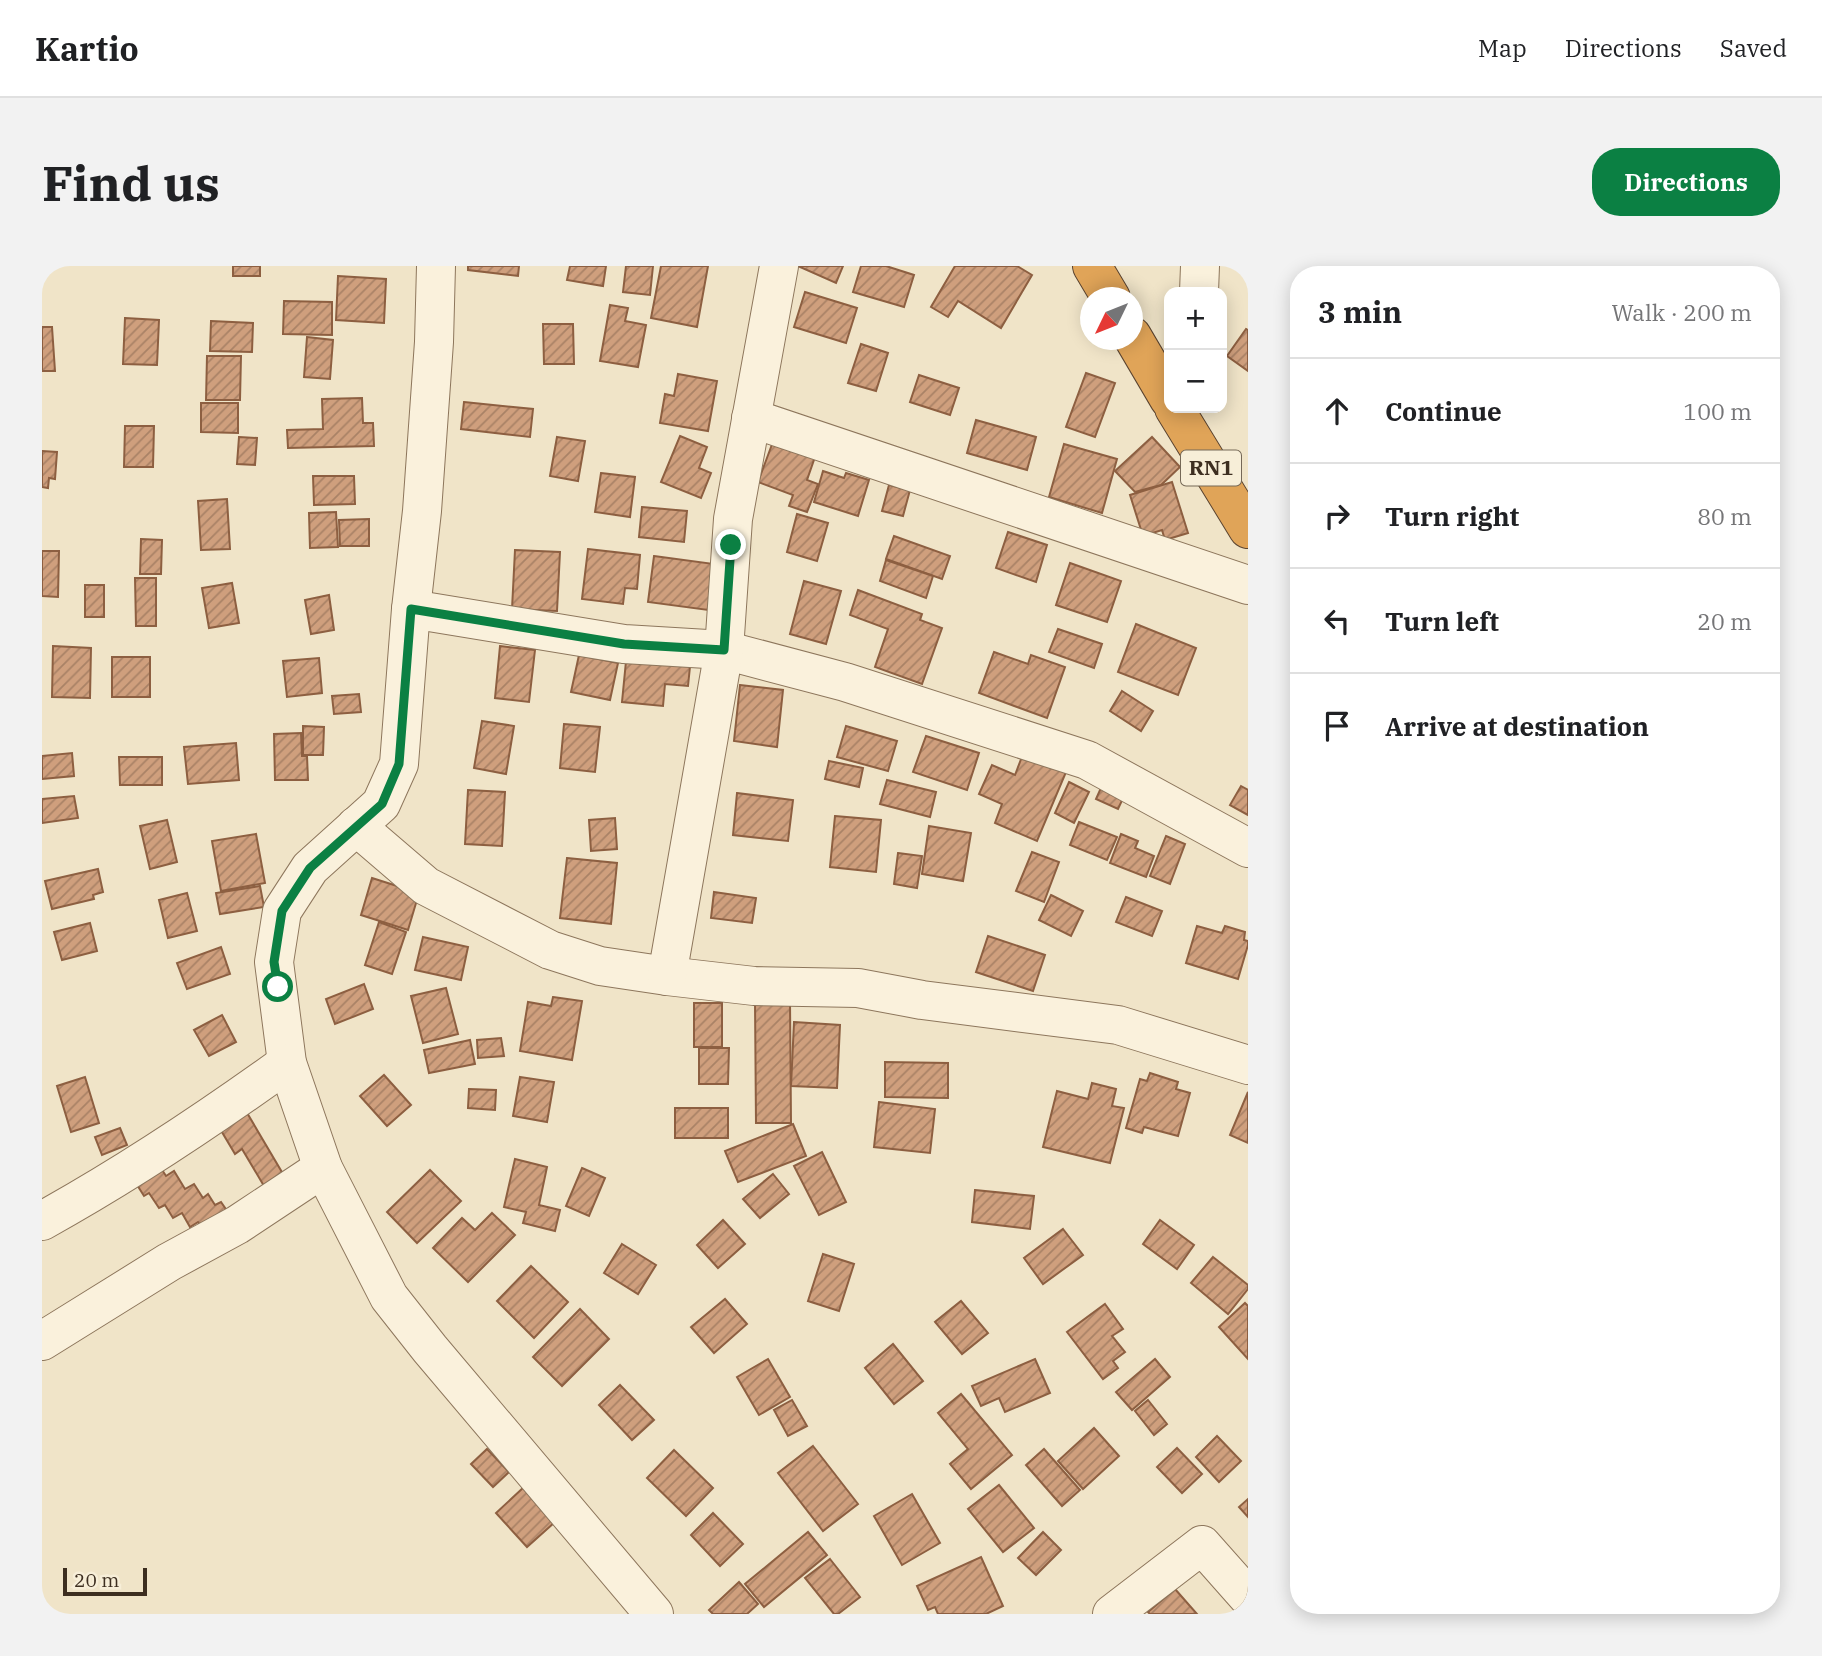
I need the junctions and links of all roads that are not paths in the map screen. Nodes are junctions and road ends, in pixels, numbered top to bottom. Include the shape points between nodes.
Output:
1 (436, 266) edge
2 (779, 266) edge
3 (1093, 266) edge
4 (1200, 266) edge
5 (1105, 287) edge
6 (1199, 287) edge
7 (1140, 350) edge
8 (1164, 390) edge
9 (1178, 413) edge
10 (751, 418) junction
11 (1248, 529) edge
12 (1248, 585) edge
13 (411, 609) junction
14 (724, 650) junction
15 (356, 826) junction
16 (1248, 848) edge
17 (667, 976) junction
18 (287, 1063) junction
19 (1248, 1065) edge
20 (323, 1168) junction
21 (42, 1221) edge
22 (42, 1341) edge
23 (1248, 1597) edge
24 (654, 1614) edge
25 (1112, 1614) edge

1 - 13 street via 423,498
2 - 10 street
3 - 5 highway
4 - 6 street
7 - 8 highway, RN1
9 - 11 highway, RN1
10 - 12 street
10 - 14 street via 733,519
13 - 14 street via 624,644
13 - 15 street via 399,764 382,804
14 - 16 street via 845,682 1087,760
14 - 17 street
15 - 17 street via 426,886 550,950 600,965
15 - 18 street via 310,868 282,911 274,962
17 - 19 street via 754,986 858,988 1118,1025
18 - 20 street
18 - 21 street via 177,1139
20 - 22 street
20 - 24 street via 389,1297
23 - 25 street via 1202,1545

